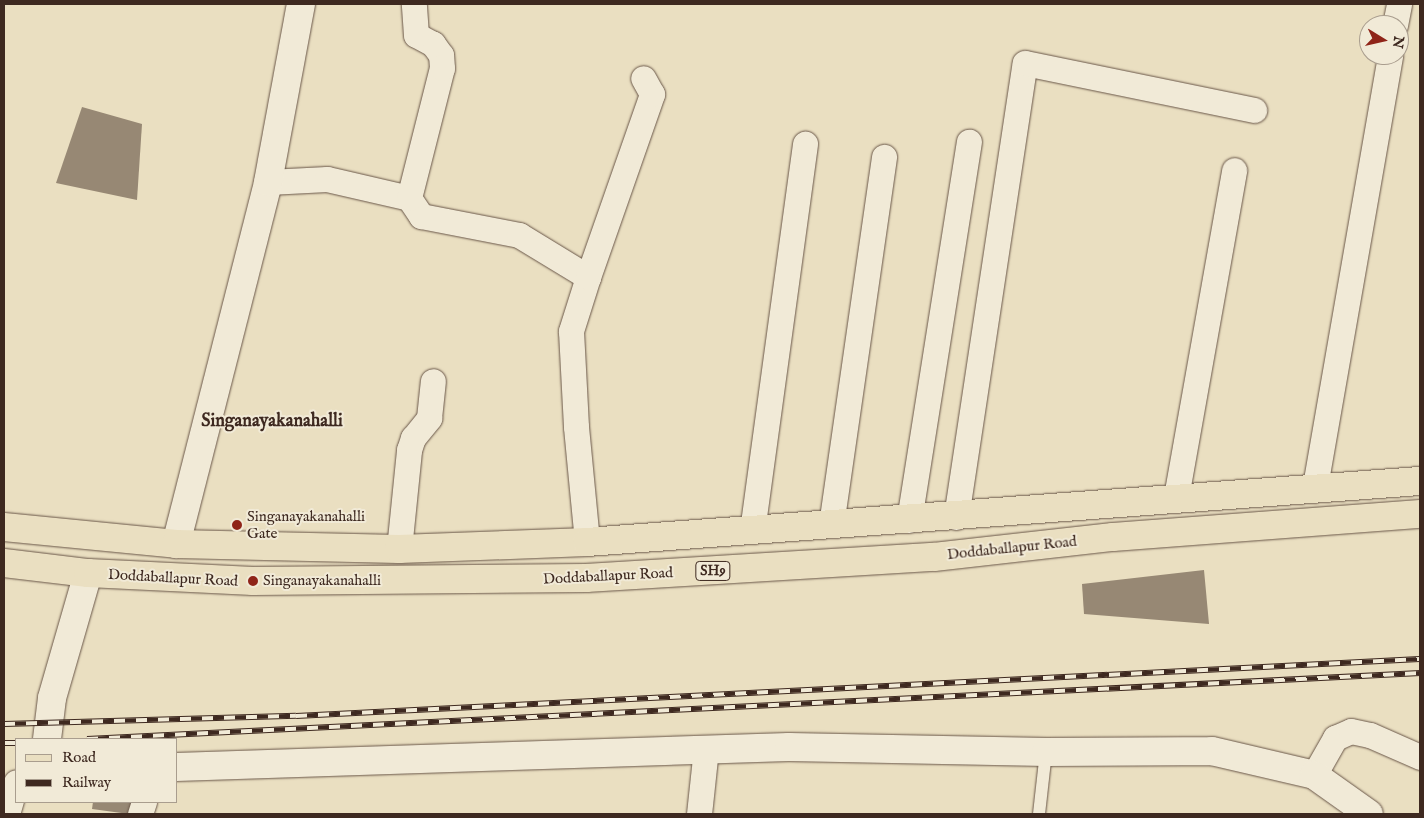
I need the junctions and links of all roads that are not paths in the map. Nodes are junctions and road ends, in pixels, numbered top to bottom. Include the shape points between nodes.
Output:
1 (300, 4) edge
2 (414, 4) edge
3 (1388, 65) edge
4 (642, 78) dead end
5 (1254, 110) dead end
6 (969, 142) dead end
7 (805, 144) dead end
8 (884, 156) dead end
9 (1234, 170) dead end
10 (268, 182) junction
11 (409, 198) junction
12 (588, 277) junction
13 (433, 381) dead end
14 (1420, 481) edge
15 (1315, 486) junction
16 (1176, 497) junction
17 (1420, 514) edge
18 (956, 517) junction
19 (909, 520) junction
20 (831, 525) junction
21 (4, 527) edge
22 (752, 531) junction
23 (587, 542) junction
24 (176, 544) junction
25 (399, 549) junction
26 (4, 563) edge
27 (88, 573) junction
28 (47, 738) edge
29 (706, 749) junction
30 (1046, 752) junction
31 (1420, 757) edge
32 (178, 767) edge
33 (1314, 774) junction
34 (15, 786) edge
35 (7, 814) edge
36 (699, 814) edge
37 (1039, 814) edge
38 (1369, 814) edge

1 - 10 street
2 - 11 street via 416,35 433,44 441,55 442,68
3 - 15 street
4 - 12 street via 652,94
5 - 18 street via 1025,63
6 - 19 street
7 - 22 street
8 - 20 street
9 - 16 street
10 - 11 street via 327,179
10 - 24 street
11 - 12 street via 420,216 519,235
12 - 23 street via 571,331
13 - 25 street via 429,418 413,438 409,450
14 - 15 main road
15 - 16 main road
16 - 18 main road
17 - 27 main road, Doddaballapur Road / SH9 via 1113,538 905,559 586,578 253,582
18 - 19 main road
19 - 20 main road
20 - 22 main road
21 - 24 main road
22 - 23 main road
23 - 25 main road
24 - 25 main road
26 - 27 main road, Doddaballapur Road / SH9
27 - 28 street via 52,698
29 - 30 street via 789,747
29 - 32 street
29 - 36 street
30 - 33 street via 1212,751
30 - 37 lane
31 - 33 street via 1370,735 1351,732 1335,738
33 - 38 street
34 - 35 street

